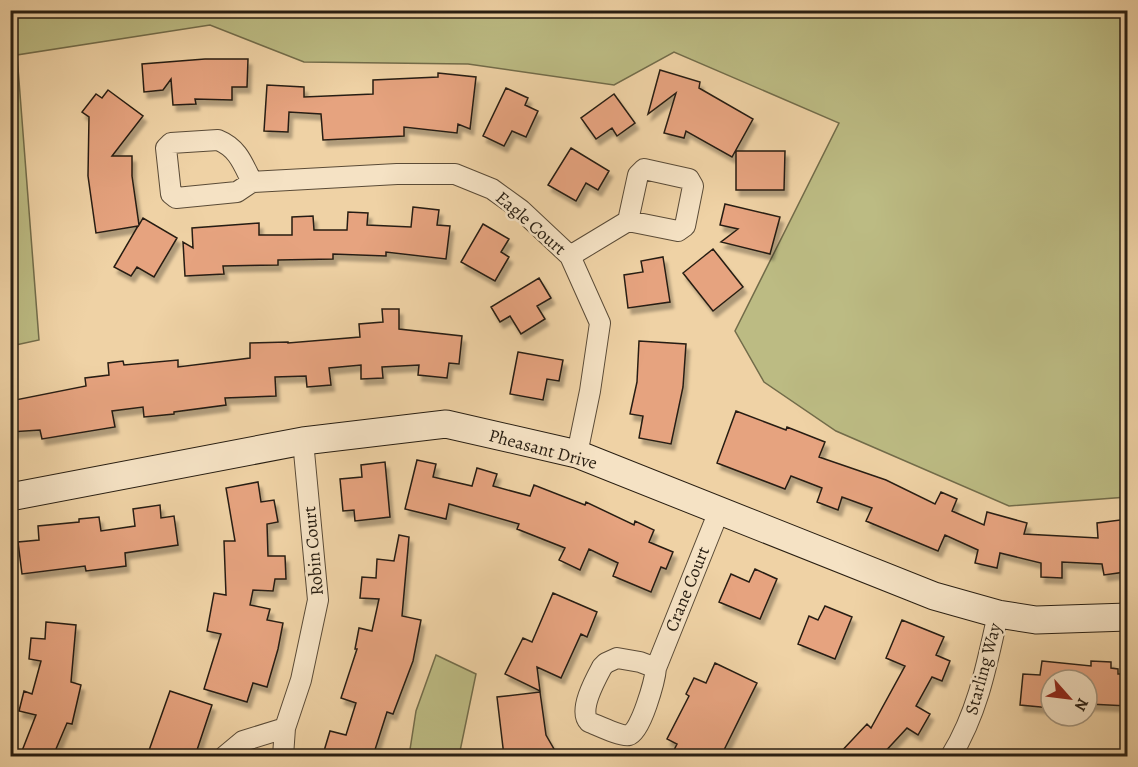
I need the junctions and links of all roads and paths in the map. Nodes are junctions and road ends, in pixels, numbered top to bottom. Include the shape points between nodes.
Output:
1 (252, 182) dead end
2 (628, 221) dead end
3 (570, 256) junction
4 (303, 441) junction
5 (577, 454) junction
6 (10, 497) edge
7 (719, 511) junction
8 (998, 614) junction
9 (1128, 617) edge
10 (656, 668) dead end
11 (285, 728) junction
12 (225, 756) edge
13 (283, 756) edge
14 (951, 756) edge

1 - 3 street, Eagle Court via 455,174 492,189
2 - 3 street
3 - 5 street, Eagle Court via 600,322
4 - 5 street, Pheasant Drive via 446,424
4 - 6 street, Pheasant Drive
4 - 11 street, Robin Court via 318,600 301,680
5 - 7 street, Pheasant Drive
7 - 8 street, Pheasant Drive via 934,596
7 - 10 street, Crane Court
8 - 9 street, Pheasant Drive via 1036,620
8 - 14 street, Starling Way via 974,711
11 - 12 street via 243,741
11 - 13 street, Robin Court

